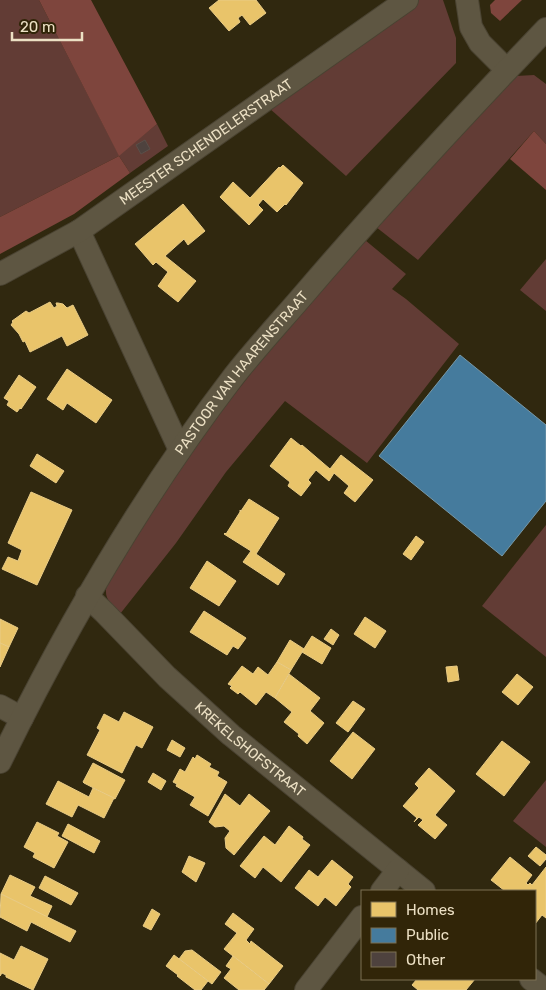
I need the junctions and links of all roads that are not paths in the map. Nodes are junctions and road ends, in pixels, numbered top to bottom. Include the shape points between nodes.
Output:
1 (407, 0) edge
2 (467, 0) edge
3 (546, 30) edge
4 (507, 70) junction
5 (79, 231) junction
6 (0, 274) edge
7 (180, 450) junction
8 (87, 596) junction
9 (0, 706) edge
10 (22, 718) junction
11 (0, 762) edge
12 (398, 870) junction
13 (383, 890) edge
14 (423, 890) edge
15 (361, 918) edge
16 (532, 980) edge
17 (306, 990) edge
18 (545, 990) edge

1 - 5 street, MEESTER SCHENDELERSTRAAT
2 - 4 street via 471,27 480,43
3 - 4 street, PASTOOR VAN HAARENSTRAAT
4 - 7 street, PASTOOR VAN HAARENSTRAAT via 361,228 235,375
5 - 6 street, MEESTER SCHENDELERSTRAAT
5 - 7 street
7 - 8 street, PASTOOR VAN HAARENSTRAAT
8 - 10 street, PASTOOR VAN HAARENSTRAAT
8 - 12 street, KREKELSHOFSTRAAT via 167,677 231,735
9 - 10 street
10 - 11 street, PASTOOR VAN HAARENSTRAAT
12 - 13 street
12 - 14 street, KREKELSHOFSTRAAT
15 - 17 street
16 - 18 street

